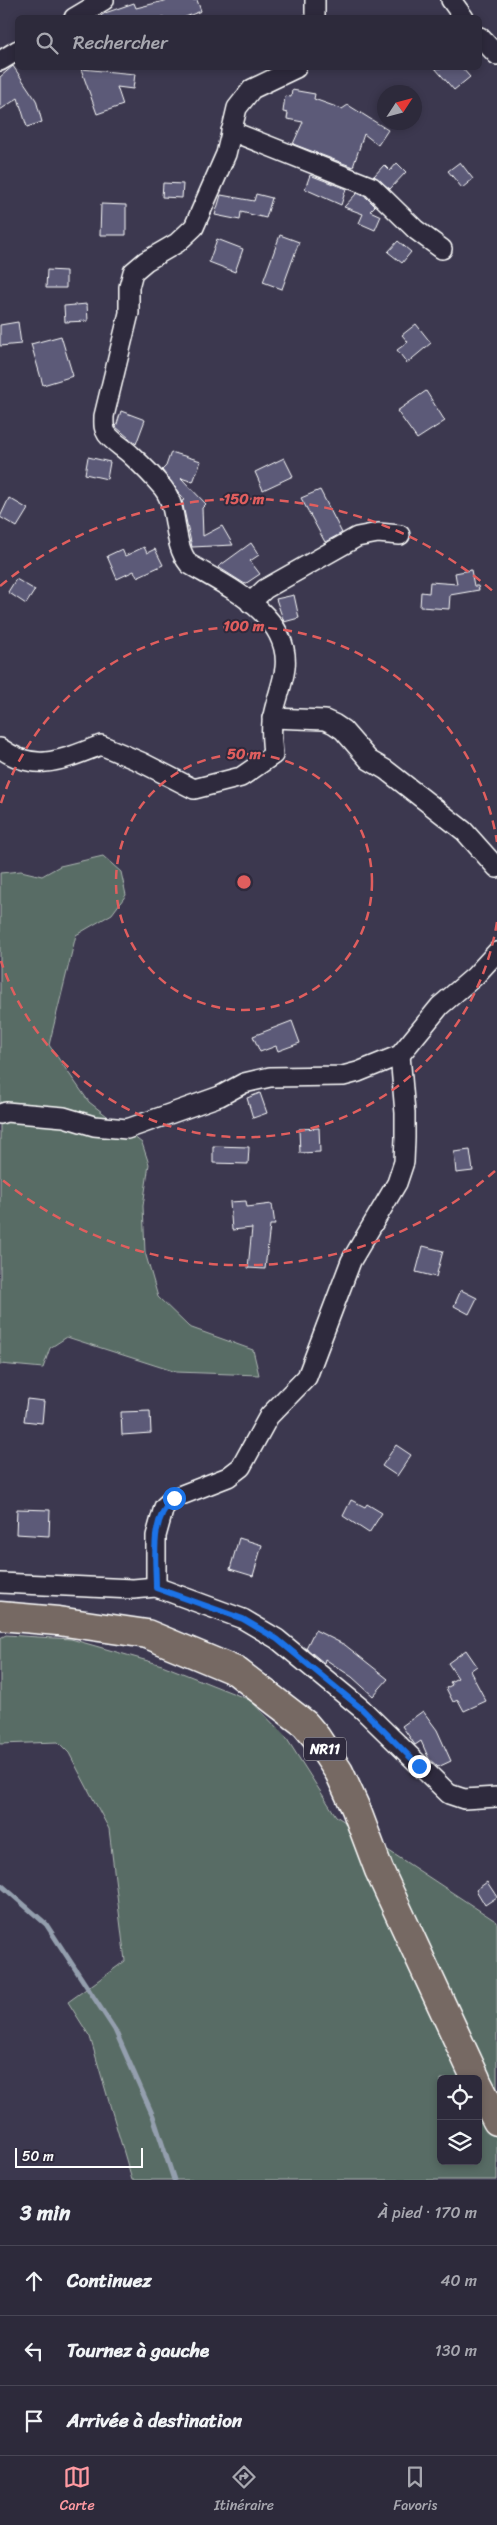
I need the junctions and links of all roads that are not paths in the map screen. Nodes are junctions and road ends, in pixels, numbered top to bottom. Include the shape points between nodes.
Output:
1 (104, 0) edge
2 (315, 0) edge
3 (451, 0) edge
4 (79, 15) edge
5 (316, 15) edge
6 (462, 15) edge
7 (482, 39) edge
8 (15, 52) edge
9 (497, 55) edge
10 (0, 60) edge
11 (292, 70) edge
12 (231, 131) junction
13 (442, 249) dead end
14 (400, 535) dead end
15 (250, 603) junction
16 (272, 718) junction
17 (0, 748) edge
18 (497, 868) edge
19 (497, 952) edge
20 (400, 1055) junction
21 (0, 1114) edge
22 (0, 1583) edge
23 (156, 1588) junction
24 (0, 1616) edge
25 (497, 1797) edge
26 (474, 2075) edge
27 (482, 2092) edge
28 (497, 2121) edge

1 - 4 street
2 - 5 street
3 - 6 street
7 - 9 street
8 - 10 street
11 - 12 street via 252,90 237,108
12 - 13 street via 372,187 416,230
12 - 15 street via 226,154 194,227 177,243 133,272 128,313 104,427 108,436 165,491 172,504 183,557
14 - 15 street via 378,533 357,537 265,588
15 - 16 street via 269,620 284,647 285,668
16 - 17 street via 273,755 241,777 194,789 101,745 58,761 32,763 11,756
16 - 18 street via 325,720 343,730 370,760 464,831
19 - 20 street via 440,1006
20 - 21 street via 344,1076 270,1077 244,1083 220,1096 127,1129 94,1126 64,1117
20 - 23 street via 405,1121 404,1162 397,1183 351,1261 307,1377 269,1416 242,1467 228,1477 174,1498 164,1507 156,1536
22 - 23 street
23 - 25 street via 243,1619 277,1639 362,1709 450,1794 464,1799
24 - 26 highway, NR11 via 147,1634 236,1671 305,1724 339,1772 379,1870
27 - 28 highway

